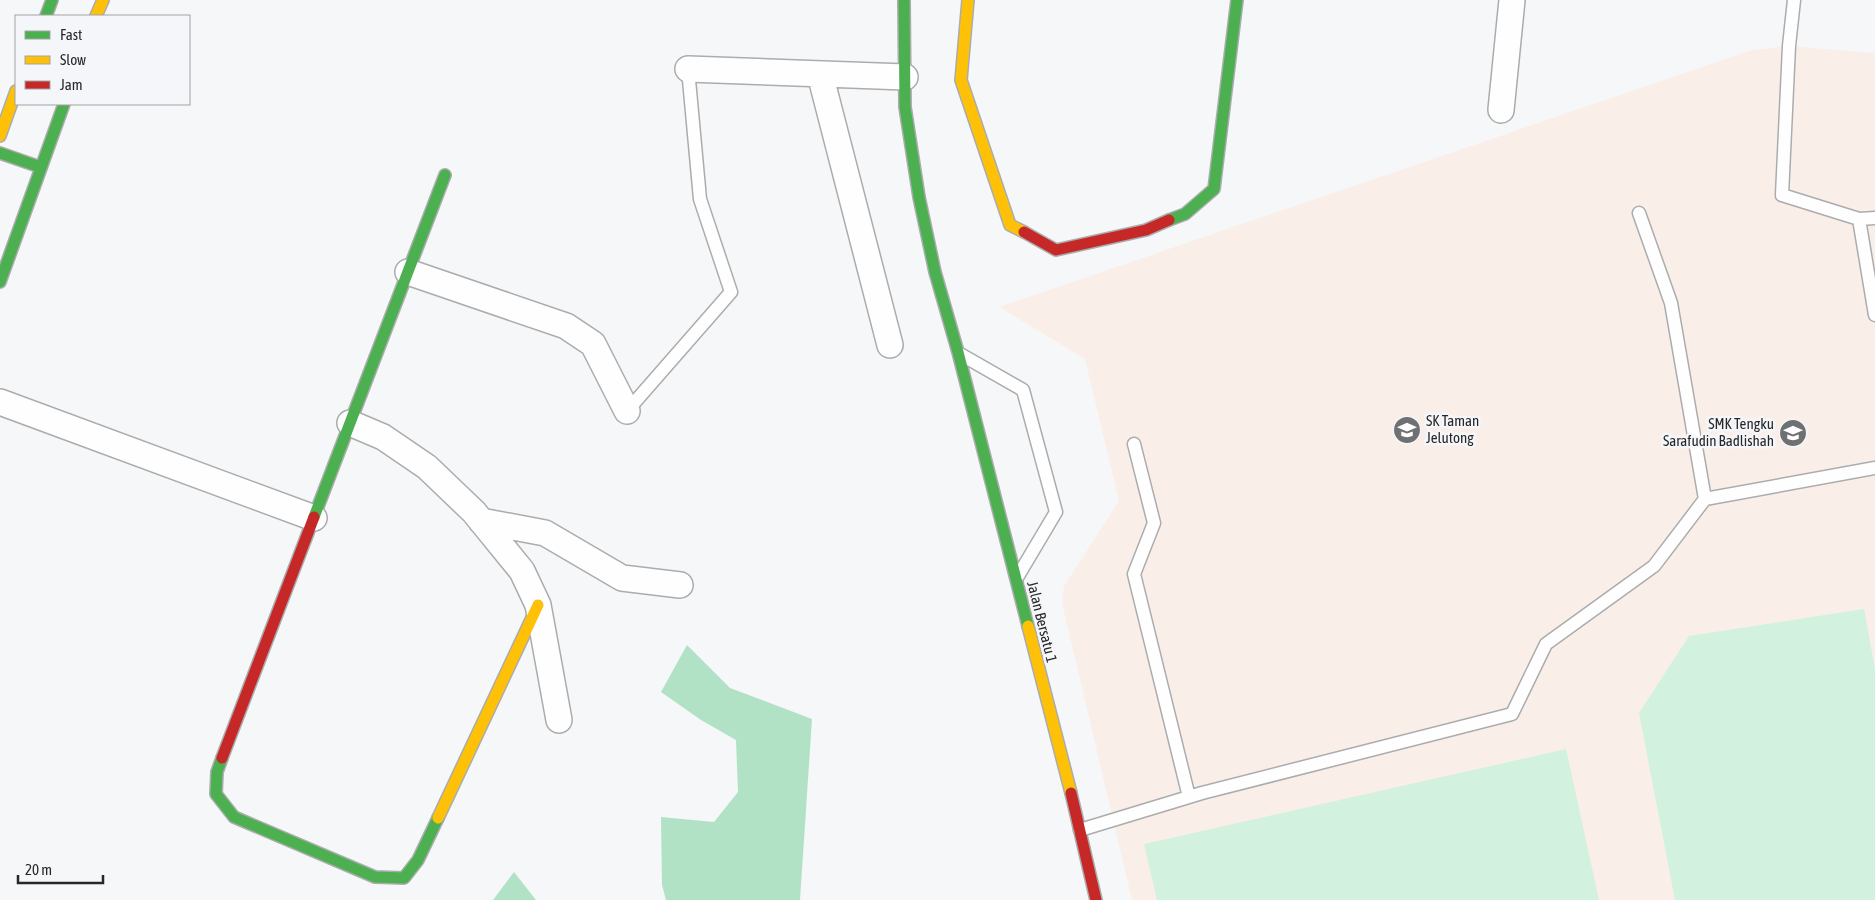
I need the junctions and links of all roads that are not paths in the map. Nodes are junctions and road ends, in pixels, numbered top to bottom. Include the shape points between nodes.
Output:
1 (52, 0) edge
2 (102, 0) edge
3 (904, 0) edge
4 (968, 0) edge
5 (1237, 0) edge
6 (1512, 0) edge
7 (1794, 0) edge
8 (46, 15) edge
9 (96, 15) edge
10 (688, 69) joint
11 (820, 74) junction
12 (905, 77) junction
13 (15, 94) edge
14 (64, 105) edge
15 (1501, 110) dead end
16 (0, 136) edge
17 (0, 152) edge
18 (40, 167) junction
19 (445, 175) dead end
20 (1639, 213) dead end
21 (1875, 218) edge
22 (1859, 219) junction
23 (408, 272) junction
24 (0, 282) edge
25 (1875, 315) edge
26 (890, 345) dead end
27 (958, 352) junction
28 (0, 402) edge
29 (627, 411) joint
30 (350, 423) junction
31 (1134, 444) dead end
32 (1875, 468) edge
33 (1705, 499) junction
34 (314, 518) junction
35 (481, 521) junction
36 (1016, 580) junction
37 (680, 585) dead end
38 (538, 605) junction
39 (559, 720) dead end
40 (1189, 797) junction
41 (1080, 830) junction
42 (1096, 900) edge

1 - 8 street
2 - 9 street
3 - 12 street, Jalan Bersatu 1
4 - 5 street via 961,80 1010,225 1056,250 1146,230 1185,214 1214,189
6 - 15 street
7 - 22 lane via 1782,195
10 - 11 street
10 - 29 lane via 700,200 731,292
11 - 12 street
11 - 26 street
12 - 27 street, Jalan Bersatu 1 via 905,107 919,197 935,272
13 - 16 street
14 - 18 street
17 - 18 street
18 - 24 street
19 - 23 street
20 - 33 lane via 1670,303
21 - 22 lane
22 - 25 lane
23 - 29 street via 566,326 593,344
23 - 30 street
27 - 36 street, Jalan Bersatu 1
27 - 36 lane via 1023,390 1056,512
28 - 34 street
30 - 34 street
30 - 35 street via 383,437 427,467
31 - 40 lane via 1154,523 1134,574
32 - 33 lane
33 - 40 lane via 1654,566 1546,644 1512,714
34 - 38 street via 217,772 216,794 234,817 375,877 404,878 418,860
35 - 37 street via 545,533 622,578
35 - 38 street via 522,571
36 - 41 street, Jalan Bersatu 1
38 - 39 street
40 - 41 lane
41 - 42 street, Jalan Bersatu 1

